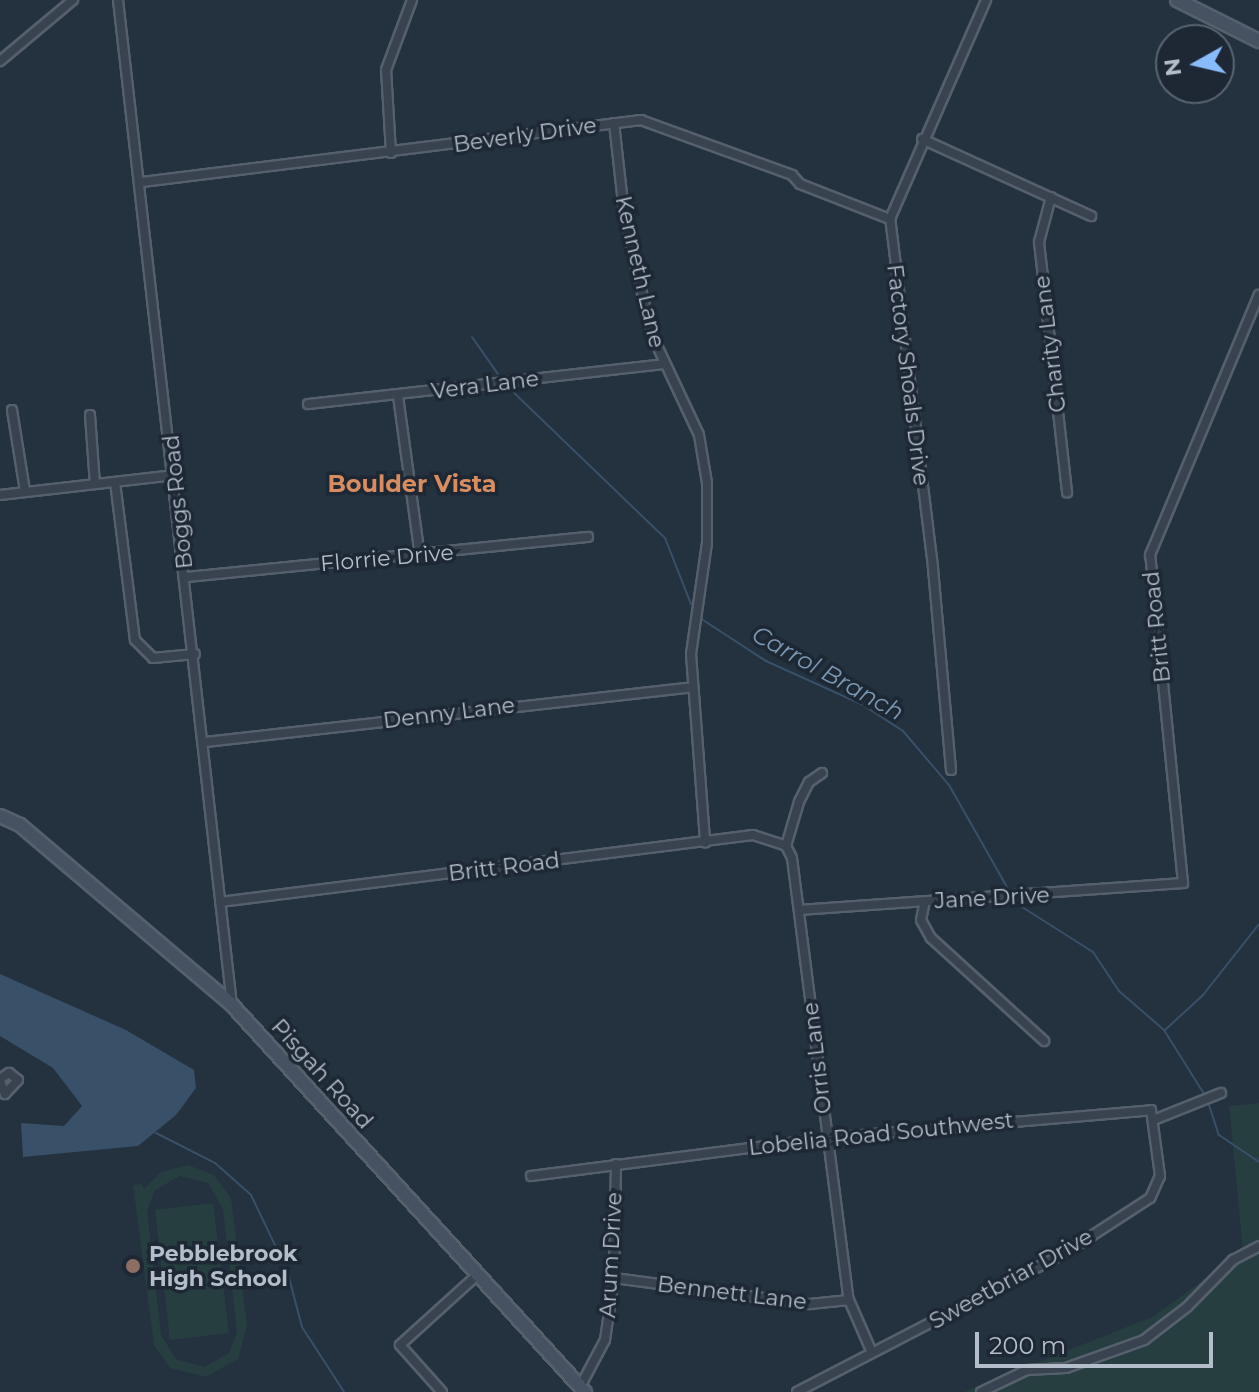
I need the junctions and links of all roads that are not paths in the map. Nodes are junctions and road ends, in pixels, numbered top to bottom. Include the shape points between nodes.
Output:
1 (73, 0) edge
2 (118, 0) edge
3 (412, 0) edge
4 (986, 0) edge
5 (1177, 0) edge
6 (1259, 41) edge
7 (0, 61) edge
8 (614, 123) junction
9 (922, 139) junction
10 (391, 153) junction
11 (142, 182) junction
12 (1051, 197) junction
13 (1091, 216) dead end
14 (890, 219) junction
15 (1259, 295) edge
16 (662, 364) junction
17 (398, 396) junction
18 (308, 404) dead end
19 (12, 410) dead end
20 (90, 415) dead end
21 (175, 475) junction
22 (115, 482) junction
23 (95, 484) junction
24 (25, 491) junction
25 (1067, 492) dead end
26 (0, 495) edge
27 (588, 537) dead end
28 (420, 556) junction
29 (186, 577) junction
30 (195, 654) junction
31 (693, 687) junction
32 (205, 742) junction
33 (951, 770) dead end
34 (822, 773) dead end
35 (0, 816) edge
36 (705, 842) junction
37 (786, 846) junction
38 (1183, 883) joint
39 (925, 901) junction
40 (220, 902) junction
41 (799, 910) junction
42 (232, 1005) junction
43 (1044, 1041) dead end
44 (0, 1080) edge
45 (1221, 1093) dead end
46 (3, 1097) edge
47 (1156, 1119) junction
48 (827, 1138) junction
49 (616, 1164) junction
50 (531, 1176) dead end
51 (1259, 1246) edge
52 (475, 1277) junction
53 (614, 1278) junction
54 (849, 1300) junction
55 (871, 1350) junction
56 (582, 1390) edge
57 (442, 1392) edge
58 (797, 1392) edge
59 (981, 1392) edge

1 - 7 street
2 - 11 street, Boggs Road
3 - 10 street via 386,70
4 - 9 street, Factory Shoals Drive
5 - 6 street
8 - 10 street, Beverly Drive
8 - 14 street, Beverly Drive via 641,120 706,142
8 - 16 street, Kenneth Lane via 625,221
9 - 12 street
9 - 14 street, Factory Shoals Drive
10 - 11 street, Beverly Drive
11 - 21 street, Boggs Road
12 - 13 street
12 - 25 street, Charity Lane via 1039,242
14 - 33 street, Factory Shoals Drive via 933,567
15 - 38 street, Britt Road via 1150,555
16 - 17 street, Vera Lane
16 - 31 street, Kenneth Lane via 699,435 707,483 707,543 692,623
17 - 18 street, Vera Lane
17 - 28 street
19 - 24 street
20 - 23 street
21 - 22 street
21 - 29 street, Boggs Road
22 - 23 street
22 - 30 street via 135,640 153,658
23 - 24 street
24 - 26 street
27 - 28 street, Florrie Drive
28 - 29 street, Florrie Drive
29 - 30 street, Boggs Road
30 - 32 street, Boggs Road
31 - 32 street, Denny Lane
31 - 36 street, Kenneth Lane
32 - 40 street, Boggs Road
34 - 37 street, Orris Lane via 809,782 799,802
35 - 42 street, Pisgah Road via 20,825
36 - 37 street, Britt Road via 753,835
36 - 40 street, Britt Road
37 - 41 street, Orris Lane
38 - 39 street, Jane Drive
39 - 41 street, Jane Drive
39 - 43 street via 921,920 931,938
40 - 42 street, Boggs Road
41 - 48 street, Orris Lane
42 - 52 street, Pisgah Road
44 - 46 street
44 - 46 street via 9,1073 18,1080
45 - 47 street
47 - 48 street, Lobelia Road Southwest via 1142,1107
47 - 55 street, Sweetbriar Drive via 1160,1176 1150,1198 1067,1252
48 - 49 street, Lobelia Road Southwest
48 - 54 street, Orris Lane
49 - 50 street, Lobelia Road Southwest
49 - 53 street, Arum Drive
51 - 59 street via 1233,1260 1187,1307 1144,1340 1066,1368 1027,1370
52 - 56 street, Pisgah Road
52 - 57 street via 400,1345
53 - 54 street, Bennett Lane via 810,1304
53 - 56 street, Arum Drive via 605,1340
54 - 55 street, Orris Lane
55 - 58 street, Sweetbriar Drive

